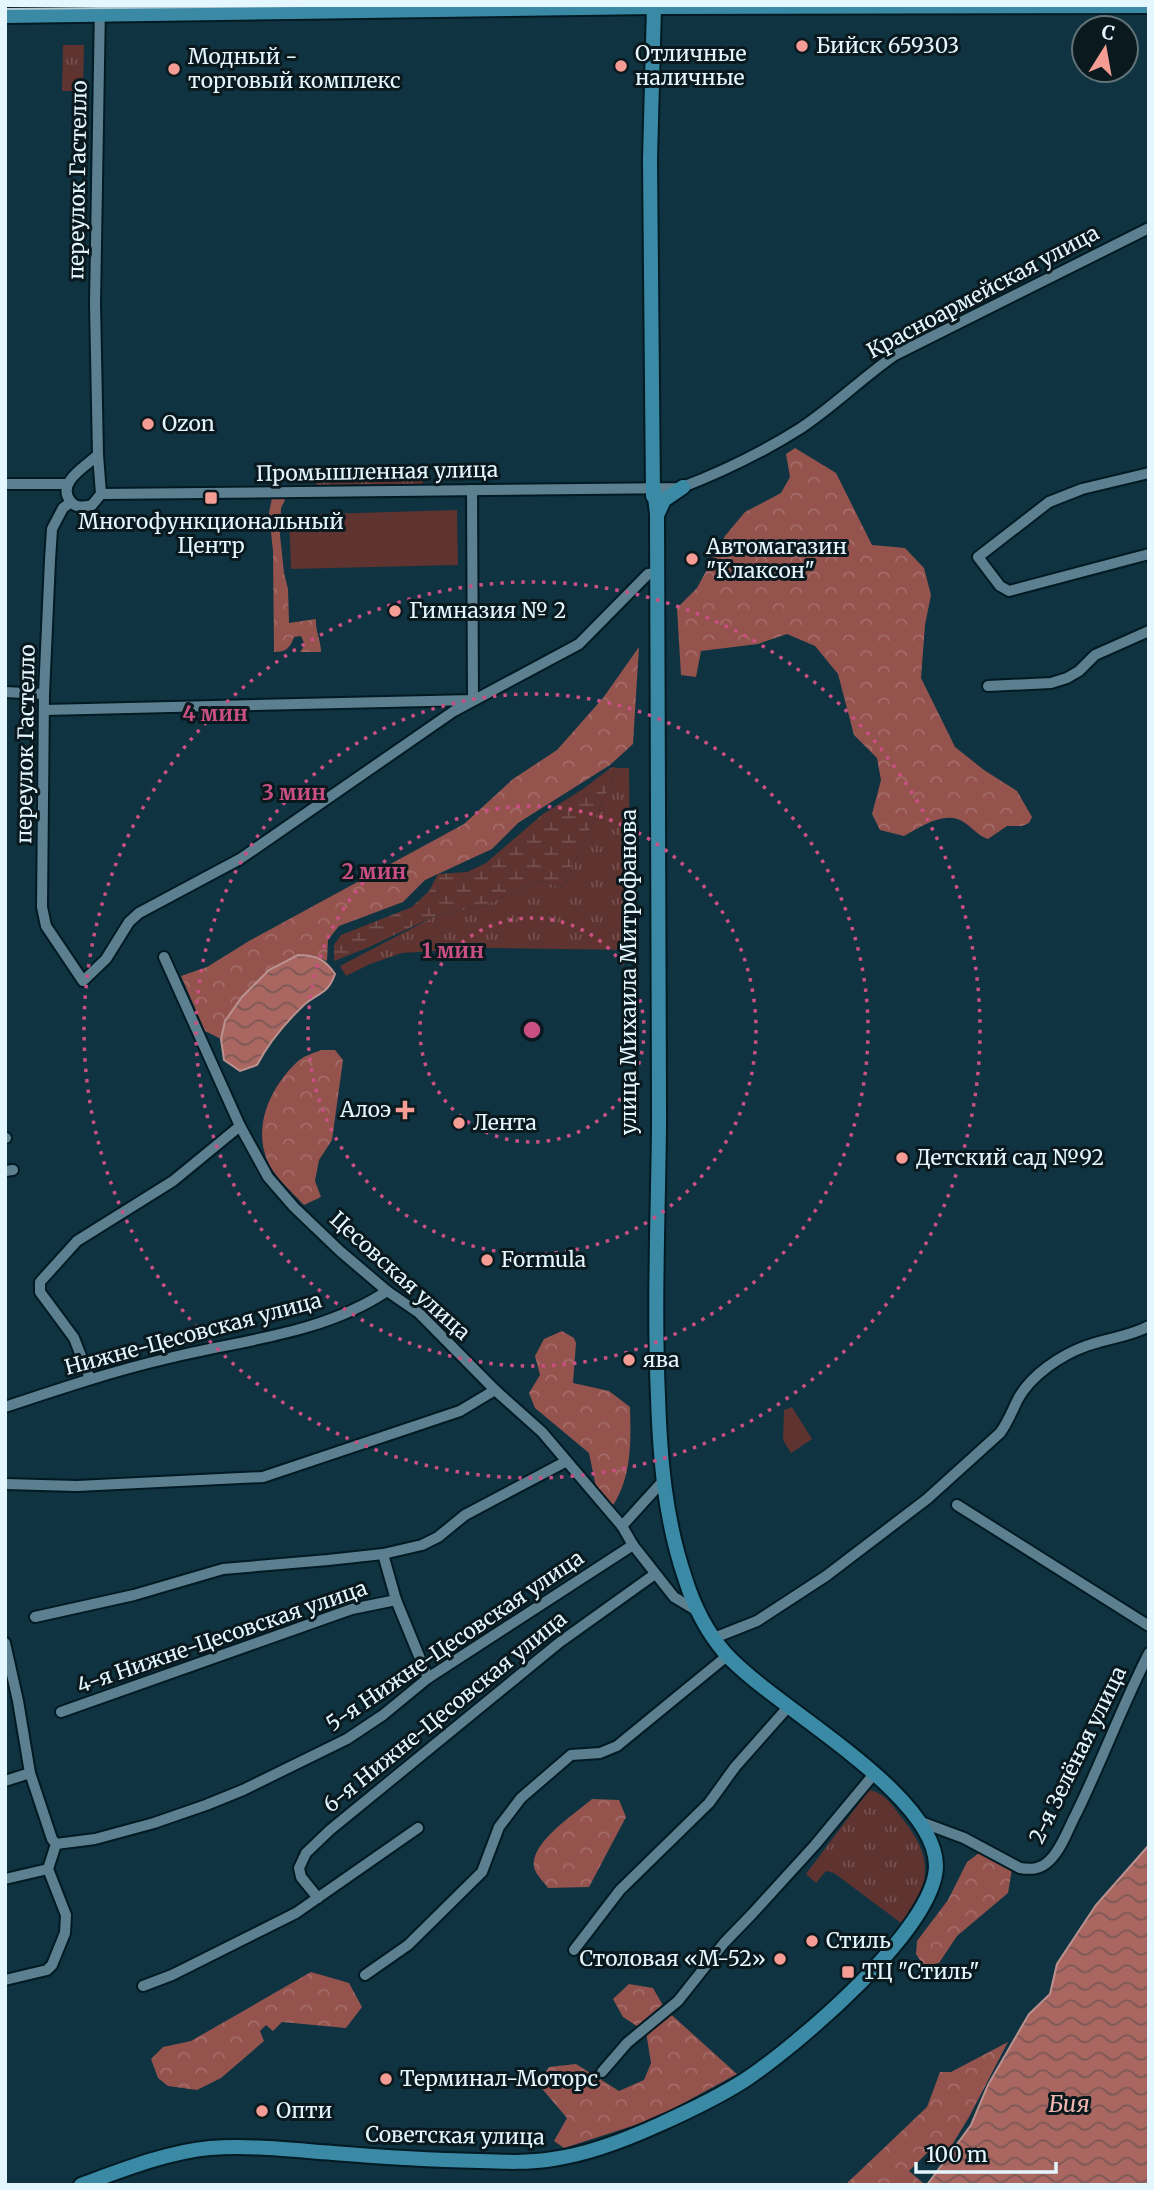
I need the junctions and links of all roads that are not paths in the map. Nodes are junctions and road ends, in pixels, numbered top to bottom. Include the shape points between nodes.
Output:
1 (657, 6) edge
2 (1149, 6) edge
3 (100, 10) edge
4 (5, 16) edge
5 (1149, 228) edge
6 (98, 455) junction
7 (79, 473) junction
8 (1149, 473) edge
9 (5, 484) edge
10 (683, 487) junction
11 (654, 488) junction
12 (101, 490) junction
13 (472, 490) junction
14 (68, 493) junction
15 (657, 514) junction
16 (1149, 554) edge
17 (654, 573) junction
18 (1149, 631) edge
19 (988, 686) dead end
20 (5, 692) edge
21 (44, 694) junction
22 (473, 700) junction
23 (44, 710) junction
24 (164, 957) dead end
25 (240, 1126) junction
26 (387, 1291) junction
27 (1149, 1326) edge
28 (90, 1378) junction
29 (495, 1390) junction
30 (5, 1407) edge
31 (565, 1462) junction
32 (662, 1482) junction
33 (5, 1484) edge
34 (957, 1505) dead end
35 (622, 1526) junction
36 (633, 1545) junction
37 (383, 1553) junction
38 (655, 1574) junction
39 (396, 1600) junction
40 (699, 1612) junction
41 (34, 1617) dead end
42 (1149, 1626) edge
43 (714, 1638) junction
44 (5, 1643) edge
45 (1149, 1653) edge
46 (727, 1656) junction
47 (428, 1678) junction
48 (789, 1706) junction
49 (61, 1712) dead end
50 (30, 1773) junction
51 (874, 1774) junction
52 (5, 1781) edge
53 (921, 1822) junction
54 (418, 1828) dead end
55 (56, 1844) junction
56 (48, 1869) junction
57 (5, 1879) edge
58 (318, 1898) junction
59 (574, 1950) dead end
60 (365, 1975) dead end
61 (5, 1980) edge
62 (143, 1986) dead end
63 (602, 2072) dead end
64 (81, 2185) edge

1 - 2 main road
1 - 3 main road
1 - 11 main road, улица Михаила Митрофанова via 657,156 651,237
3 - 4 main road
3 - 6 street, переулок Гастелло via 95,304
5 - 10 street, Красноармейская улица via 895,355 802,427 734,466
6 - 7 street
6 - 12 street, переулок Гастелло
7 - 12 street via 93,475
7 - 14 street via 72,477
8 - 16 street via 1049,502 978,557 1009,591
9 - 14 street
10 - 11 street, Красноармейская улица
10 - 15 main road via 664,500
11 - 13 street, Промышленная улица
11 - 15 main road, улица Михаила Митрофанова
11 - 17 main road, улица Михаила Митрофанова
12 - 13 street, Промышленная улица
12 - 14 street via 92,505 85,507
13 - 22 street
14 - 21 street, переулок Гастелло via 52,529
15 - 17 main road, улица Михаила Митрофанова
17 - 22 street via 579,644
17 - 32 main road, улица Михаила Митрофанова via 659,1135 655,1307
18 - 19 street via 1095,655 1067,678
20 - 21 street
21 - 23 street, переулок Гастелло
22 - 23 street
22 - 23 street, переулок Гастелло via 240,859 139,913 106,959 83,981 46,926 42,907
24 - 25 street, Цесовская улица
25 - 26 street, Цесовская улица via 268,1177 294,1208
25 - 28 street via 173,1181 77,1241 40,1282 40,1292 74,1338
26 - 28 street, Нижне-Цесовская улица via 311,1326
26 - 29 street, Цесовская улица via 419,1313
27 - 43 street via 1084,1346 1047,1368 1019,1397 1000,1433 927,1499 826,1576 757,1621
28 - 30 street, Нижне-Цесовская улица
29 - 31 street, Цесовская улица via 542,1432
29 - 33 street via 460,1410 264,1477 77,1486
31 - 35 street, Цесовская улица
31 - 37 street via 465,1515 430,1541
32 - 35 street
32 - 40 main road, улица Михаила Митрофанова via 678,1558
34 - 42 street
35 - 36 street, Цесовская улица
36 - 38 street, Цесовская улица
36 - 47 street, 5-я Нижне-Цесовская улица
37 - 39 street
37 - 41 street via 223,1569
38 - 40 street, Цесовская улица via 674,1597
38 - 58 street, 6-я Нижне-Цесовская улица via 560,1642 306,1853 299,1868 301,1877
39 - 47 street
39 - 49 street, 4-я Нижне-Цесовская улица via 352,1609
40 - 43 main road, улица Михаила Митрофанова
43 - 46 main road, улица Михаила Митрофанова
44 - 50 street
45 - 53 street, 2-я Зелёная улица via 1071,1824 1043,1866 1020,1868 964,1838
46 - 48 main road, улица Михаила Митрофанова
46 - 60 street via 617,1745 564,1760 502,1821 482,1872 408,1945
47 - 55 street, 5-я Нижне-Цесовская улица via 362,1730 206,1805 100,1838
48 - 51 main road, улица Михаила Митрофанова
48 - 59 street via 709,1803 620,1890
50 - 52 street
50 - 55 street
51 - 53 main road, Советская улица
51 - 63 street via 724,1942 678,2001 627,2043
53 - 64 main road, Советская улица via 935,1851 934,1880 908,1931 775,2058 713,2099 657,2126 588,2150 538,2161 217,2147 181,2153
54 - 58 street
55 - 56 street
56 - 57 street
56 - 61 street via 66,1916 65,1933 47,1970
58 - 62 street via 209,1957

